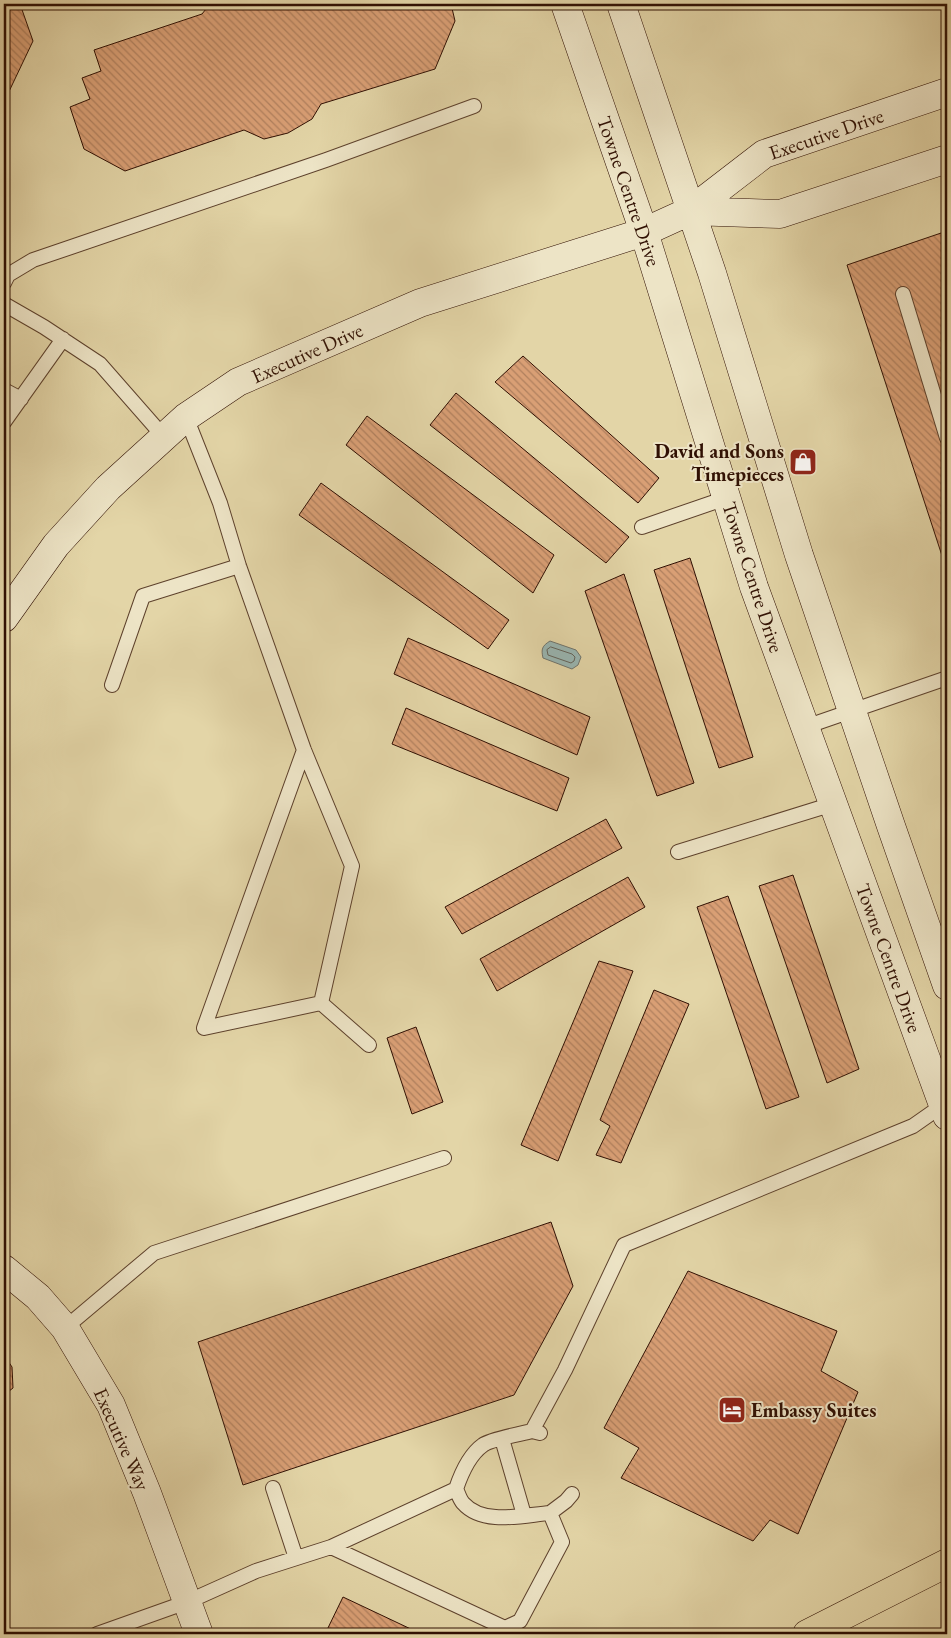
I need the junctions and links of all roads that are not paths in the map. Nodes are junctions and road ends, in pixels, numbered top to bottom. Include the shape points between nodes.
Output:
1 (565, 4) edge
2 (621, 4) edge
3 (947, 92) edge
4 (474, 106) dead end
5 (947, 159) edge
6 (690, 211) junction
7 (644, 232) junction
8 (4, 283) edge
9 (903, 294) dead end
10 (4, 304) edge
11 (63, 339) junction
12 (4, 390) edge
13 (22, 400) junction
14 (186, 417) junction
15 (4, 422) edge
16 (164, 437) junction
17 (947, 438) edge
18 (726, 498) junction
19 (642, 527) dead end
20 (239, 566) junction
21 (4, 618) edge
22 (947, 678) edge
23 (112, 685) dead end
24 (852, 710) junction
25 (805, 726) junction
26 (304, 750) junction
27 (833, 804) junction
28 (678, 852) dead end
29 (947, 986) edge
30 (320, 1003) junction
31 (369, 1045) dead end
32 (945, 1110) edge
33 (444, 1158) dead end
34 (4, 1269) edge
35 (65, 1328) junction
36 (502, 1439) junction
37 (273, 1488) dead end
38 (456, 1489) junction
39 (572, 1494) dead end
40 (550, 1512) junction
41 (524, 1515) junction
42 (331, 1547) junction
43 (296, 1558) junction
44 (947, 1563) edge
45 (187, 1602) junction
46 (97, 1634) edge
47 (199, 1634) edge
48 (807, 1634) edge

1 - 7 main road, Towne Centre Drive
2 - 6 main road
3 - 6 main road, Executive Drive via 764,154
4 - 8 lane via 33,260 8,275
5 - 6 main road, Executive Drive via 780,214
6 - 7 main road, Executive Drive
6 - 24 main road via 799,555
7 - 14 main road, Executive Drive via 420,303 238,382
7 - 18 main road, Towne Centre Drive
9 - 17 lane
10 - 11 lane
11 - 13 lane
11 - 16 lane via 100,364
12 - 13 lane
13 - 15 lane
14 - 16 main road, Executive Drive
14 - 20 lane via 220,503
16 - 21 main road, Executive Drive via 108,488 56,545
18 - 19 lane
18 - 25 main road, Towne Centre Drive via 754,587
20 - 23 lane via 142,596
20 - 26 lane
22 - 24 lane
24 - 25 lane
24 - 29 main road
25 - 27 main road, Towne Centre Drive
26 - 30 lane via 352,866
26 - 30 lane via 204,1028
27 - 28 lane
27 - 32 main road, Towne Centre Drive
30 - 31 lane
32 - 36 lane via 624,1245 537,1432
33 - 35 lane via 154,1253
34 - 35 main road, Executive Way via 38,1297
35 - 45 main road, Executive Way via 111,1405
36 - 38 lane via 483,1445 461,1474
36 - 41 lane
37 - 43 lane
38 - 41 lane via 463,1503 482,1516
38 - 42 lane
39 - 40 lane
40 - 41 lane
40 - 42 lane via 562,1542 520,1621 505,1628
42 - 43 lane
43 - 45 lane via 256,1571
44 - 48 main road
45 - 46 lane
45 - 47 main road, Executive Way

